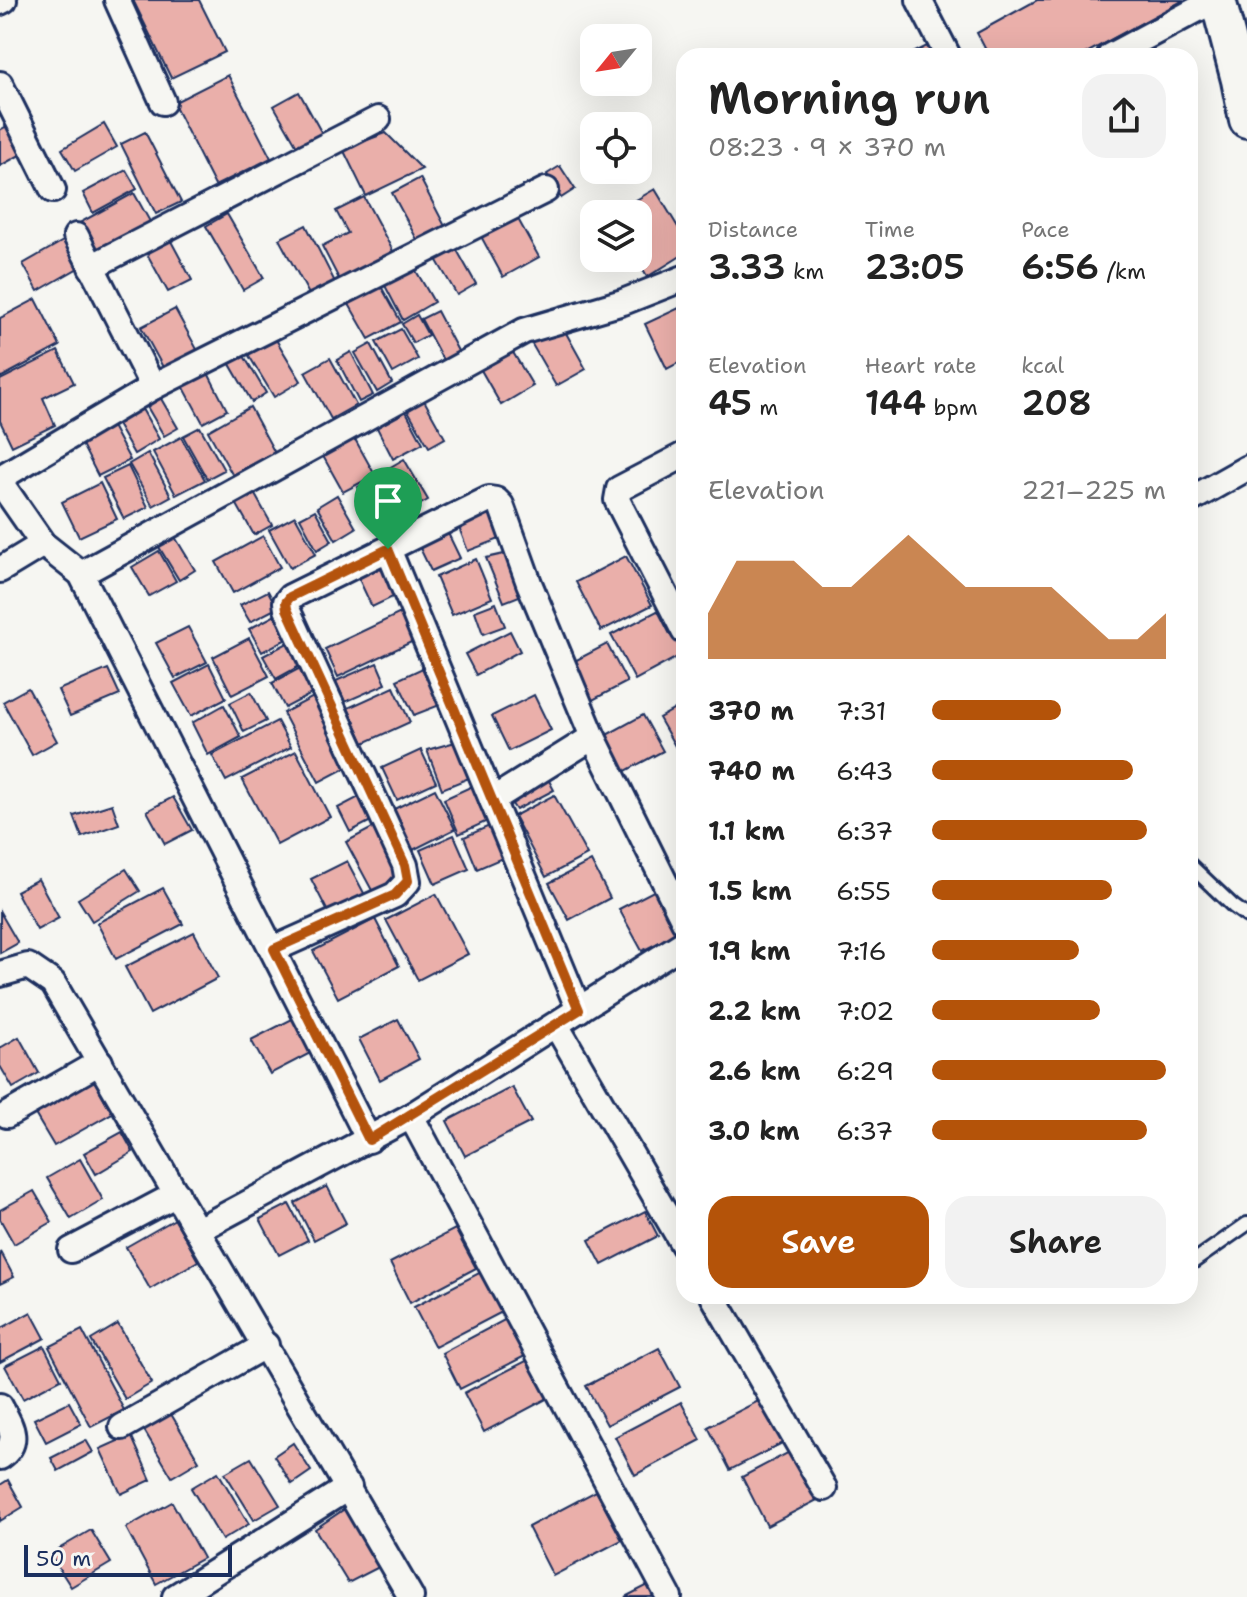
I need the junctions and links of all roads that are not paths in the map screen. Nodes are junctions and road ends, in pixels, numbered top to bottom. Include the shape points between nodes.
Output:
1 (117, 0) edge
2 (919, 0) edge
3 (1216, 0) edge
4 (944, 48) edge
5 (1125, 48) edge
6 (1243, 77) edge
7 (0, 84) edge
8 (163, 102) dead end
9 (378, 119) dead end
10 (1247, 120) edge
11 (53, 190) dead end
12 (546, 190) dead end
13 (76, 236) dead end
14 (91, 267) junction
15 (676, 281) edge
16 (153, 387) junction
17 (676, 459) edge
18 (1247, 468) edge
19 (0, 480) edge
20 (1198, 496) edge
21 (43, 544) junction
22 (388, 549) junction
23 (0, 570) edge
24 (81, 574) junction
25 (676, 615) edge
26 (593, 737) junction
27 (492, 800) junction
28 (1198, 873) edge
29 (676, 905) edge
30 (1247, 916) edge
31 (676, 948) edge
32 (274, 949) junction
33 (0, 974) edge
34 (579, 1010) junction
35 (556, 1025) junction
36 (100, 1062) junction
37 (7, 1115) dead end
38 (411, 1116) junction
39 (369, 1140) junction
40 (177, 1194) junction
41 (1247, 1224) edge
42 (198, 1230) junction
43 (676, 1232) edge
44 (71, 1250) dead end
45 (1198, 1258) edge
46 (718, 1304) edge
47 (266, 1345) junction
48 (0, 1406) edge
49 (122, 1427) dead end
50 (0, 1457) edge
51 (349, 1487) junction
52 (824, 1488) dead end
53 (203, 1590) edge
54 (175, 1597) edge
55 (411, 1597) edge
56 (669, 1597) edge

1 - 8 street
2 - 4 street
3 - 5 street
3 - 6 street
6 - 10 street
7 - 11 street
9 - 14 street
12 - 16 street
13 - 14 street
14 - 16 street
15 - 24 street via 524,331
16 - 19 street
17 - 25 street via 619,489 617,500
18 - 20 street
19 - 21 street
21 - 23 street
21 - 24 street
22 - 26 street via 496,500
22 - 27 street
22 - 32 street via 286,602 408,881 395,895
24 - 32 street
26 - 27 street
26 - 29 street
27 - 34 street
28 - 30 lane
31 - 34 street
32 - 39 street
33 - 36 street via 28,966 53,983
34 - 35 street
35 - 38 street
35 - 43 street
36 - 37 street
36 - 40 street
38 - 39 street
38 - 56 street
39 - 42 street
40 - 42 street
40 - 44 street
41 - 45 lane
42 - 47 street
46 - 52 street
47 - 49 street
47 - 51 street
48 - 50 street via 14,1441
51 - 53 street
51 - 55 street
53 - 54 street

